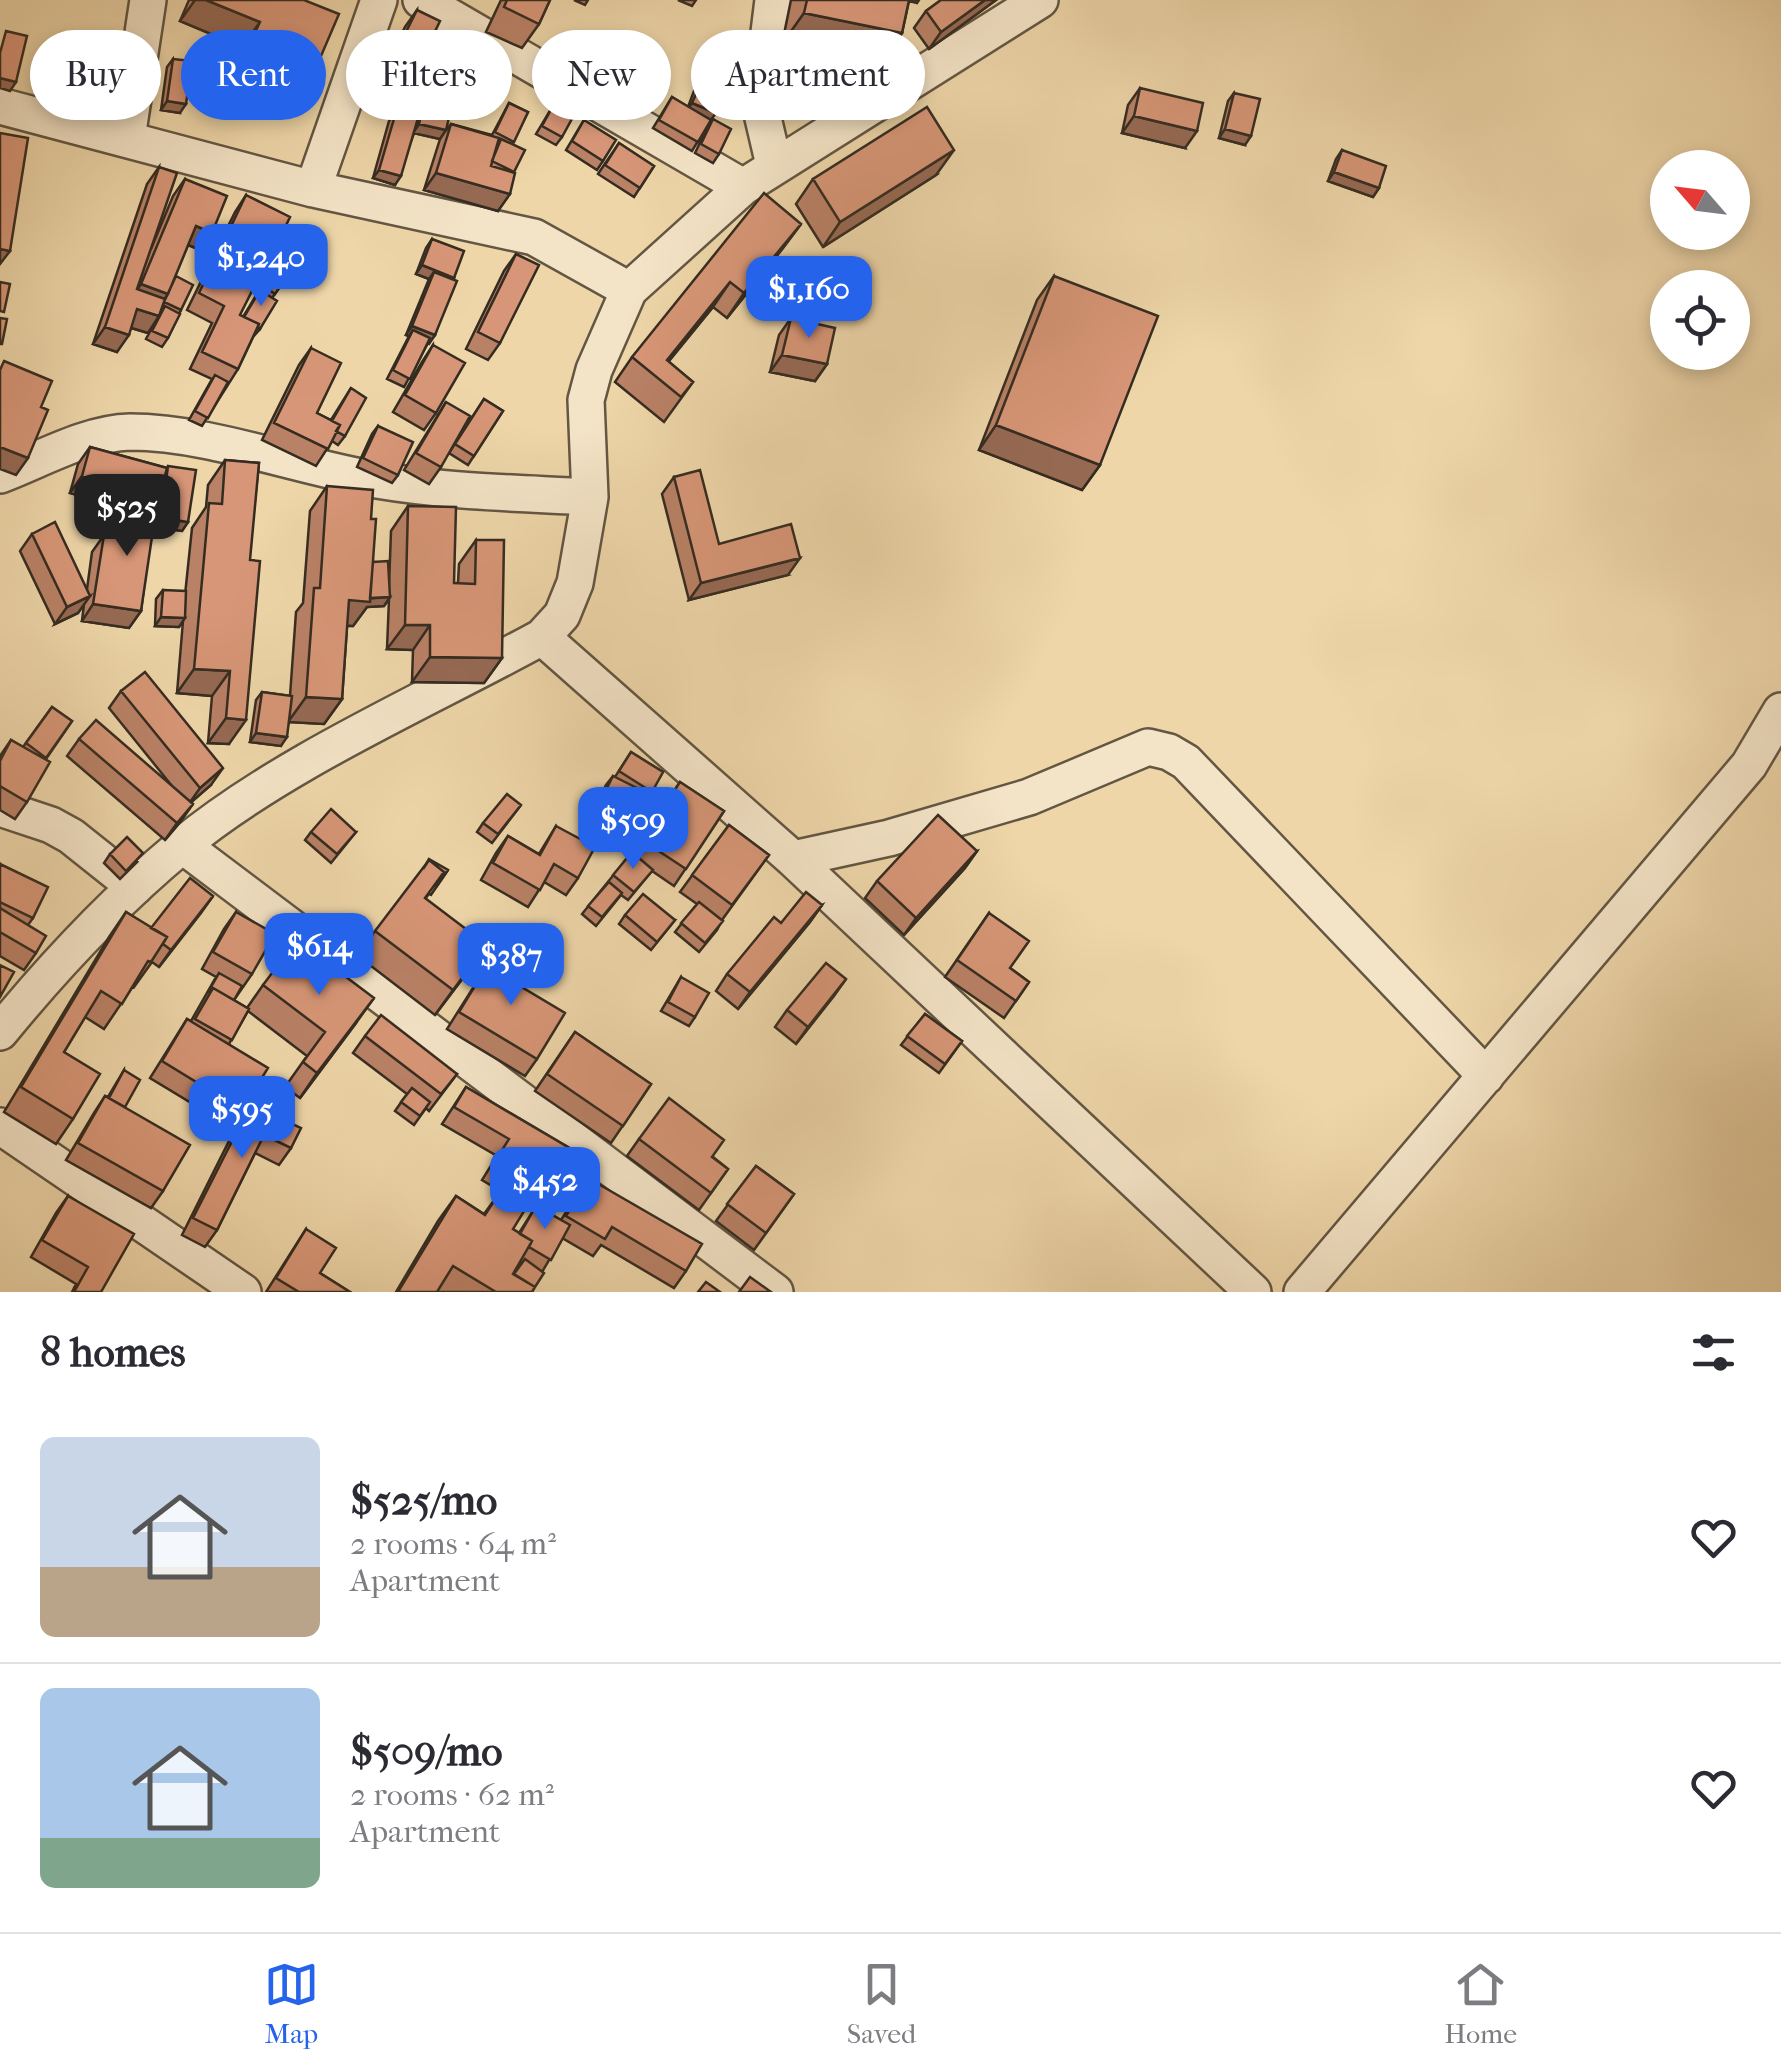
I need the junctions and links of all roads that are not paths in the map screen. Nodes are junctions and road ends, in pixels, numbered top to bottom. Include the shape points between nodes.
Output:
1 (148, 0) edge
2 (379, 0) edge
3 (421, 0) edge
4 (774, 0) edge
5 (1040, 0) edge
6 (0, 106) edge
7 (127, 138) junction
8 (774, 165) junction
9 (742, 186) junction
10 (313, 188) junction
11 (629, 290) junction
12 (0, 475) edge
13 (590, 497) junction
14 (542, 637) junction
15 (1781, 711) edge
16 (0, 808) edge
17 (182, 845) junction
18 (793, 858) junction
19 (136, 888) junction
20 (0, 1032) edge
21 (1486, 1076) junction
22 (0, 1126) edge
23 (242, 1292) edge
24 (776, 1292) edge
25 (1252, 1292) edge
26 (1302, 1292) edge

1 - 7 street
2 - 10 street
3 - 9 street
4 - 8 street via 760,105
5 - 8 street
6 - 7 street
7 - 10 street
8 - 9 street
9 - 11 street
10 - 11 street via 534,237
11 - 13 street via 586,400
12 - 13 street via 127,432 180,437 376,480
13 - 14 street via 575,583 562,615
14 - 17 street via 330,750
14 - 18 street
15 - 21 street via 1749,764
16 - 19 street via 71,836
17 - 19 street
17 - 24 street
18 - 21 street via 889,838 1029,796 1148,747 1169,752 1186,762
18 - 25 street
19 - 20 street
21 - 26 street
22 - 23 street

